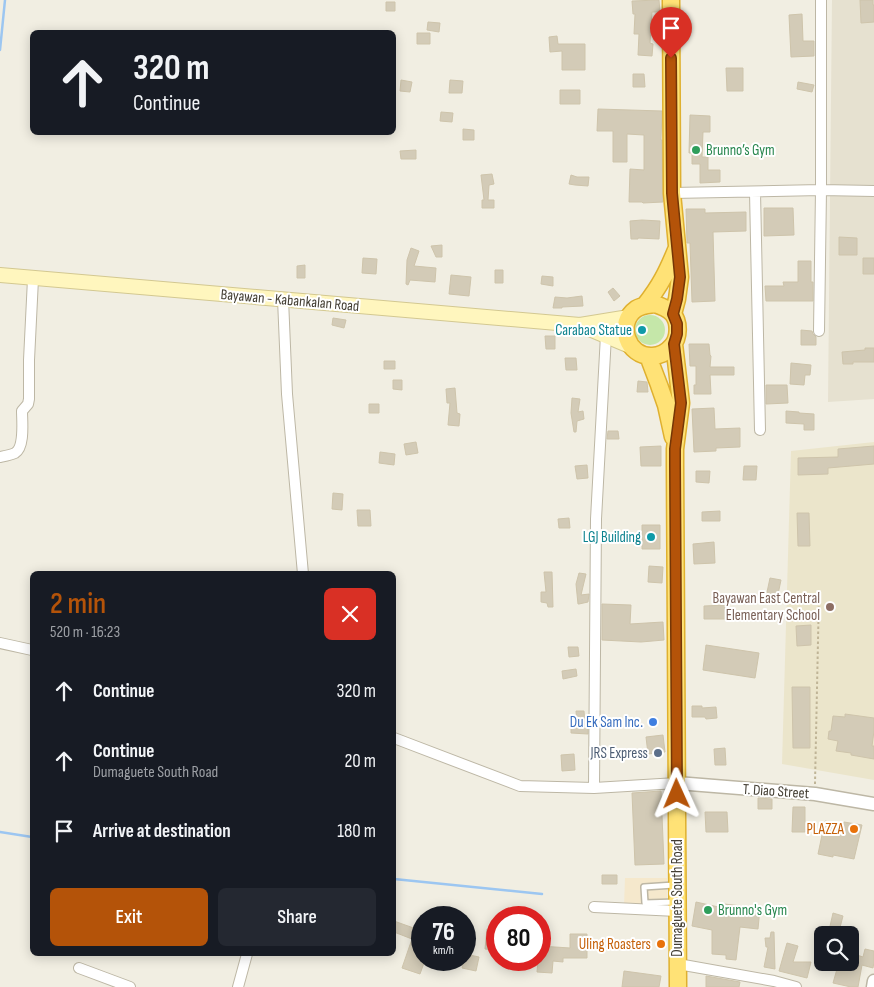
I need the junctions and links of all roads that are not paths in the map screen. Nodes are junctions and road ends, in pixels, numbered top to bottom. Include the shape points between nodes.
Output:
1 (671, 0) edge
2 (821, 0) edge
3 (821, 190) junction
4 (874, 191) edge
5 (755, 192) junction
6 (672, 193) junction
7 (677, 248) junction
8 (0, 275) edge
9 (33, 279) junction
10 (283, 299) junction
11 (645, 305) junction
12 (673, 314) junction
13 (629, 317) junction
14 (580, 325) junction
15 (819, 331) dead end
16 (606, 335) junction
17 (674, 344) junction
18 (630, 346) junction
19 (648, 356) junction
20 (760, 430) dead end
21 (675, 449) junction
22 (0, 457) edge
23 (303, 571) edge
24 (0, 643) edge
25 (30, 650) edge
26 (396, 739) edge
27 (677, 783) junction
28 (594, 788) junction
29 (874, 804) edge
30 (677, 885) junction
31 (677, 906) junction
32 (594, 907) dead end
33 (246, 956) edge
34 (678, 964) junction
35 (79, 968) dead end
36 (874, 981) edge
37 (130, 987) edge
38 (238, 987) edge
39 (678, 987) edge
40 (796, 987) edge
41 (872, 987) edge

1 - 6 highway
2 - 3 street
3 - 4 street
3 - 5 street
3 - 15 street
5 - 6 street
5 - 20 street
6 - 7 highway
7 - 11 highway via 658,289
7 - 12 highway via 680,277
8 - 9 main road, Bayawan - Kabankalan Road
9 - 10 main road, Bayawan - Kabankalan Road
9 - 22 street via 29,399 22,411 20,447 16,452
10 - 14 main road, Bayawan - Kabankalan Road
10 - 23 street
11 - 12 highway via 655,304
11 - 13 highway
12 - 17 highway via 677,324
13 - 14 main road, Bayawan - Kabankalan Road
13 - 18 highway via 626,337
14 - 16 main road, Bayawan - Kabankalan Road
16 - 18 main road, Bayawan - Kabankalan Road
16 - 28 street via 596,519
17 - 19 highway via 658,356
17 - 21 highway, Dumaguete South Road via 681,403
18 - 19 highway
19 - 21 highway, Dumaguete South Road via 666,406
21 - 27 highway, Dumaguete South Road
24 - 25 street
26 - 28 street via 520,786
27 - 28 street
27 - 29 street, T. Diao Street via 815,794
27 - 30 highway, Dumaguete South Road
30 - 31 highway, Dumaguete South Road
30 - 31 lane via 644,887 645,903
31 - 32 street
31 - 34 highway, Dumaguete South Road
33 - 38 street
34 - 39 highway, Dumaguete South Road
34 - 40 street
35 - 37 street
36 - 41 street

